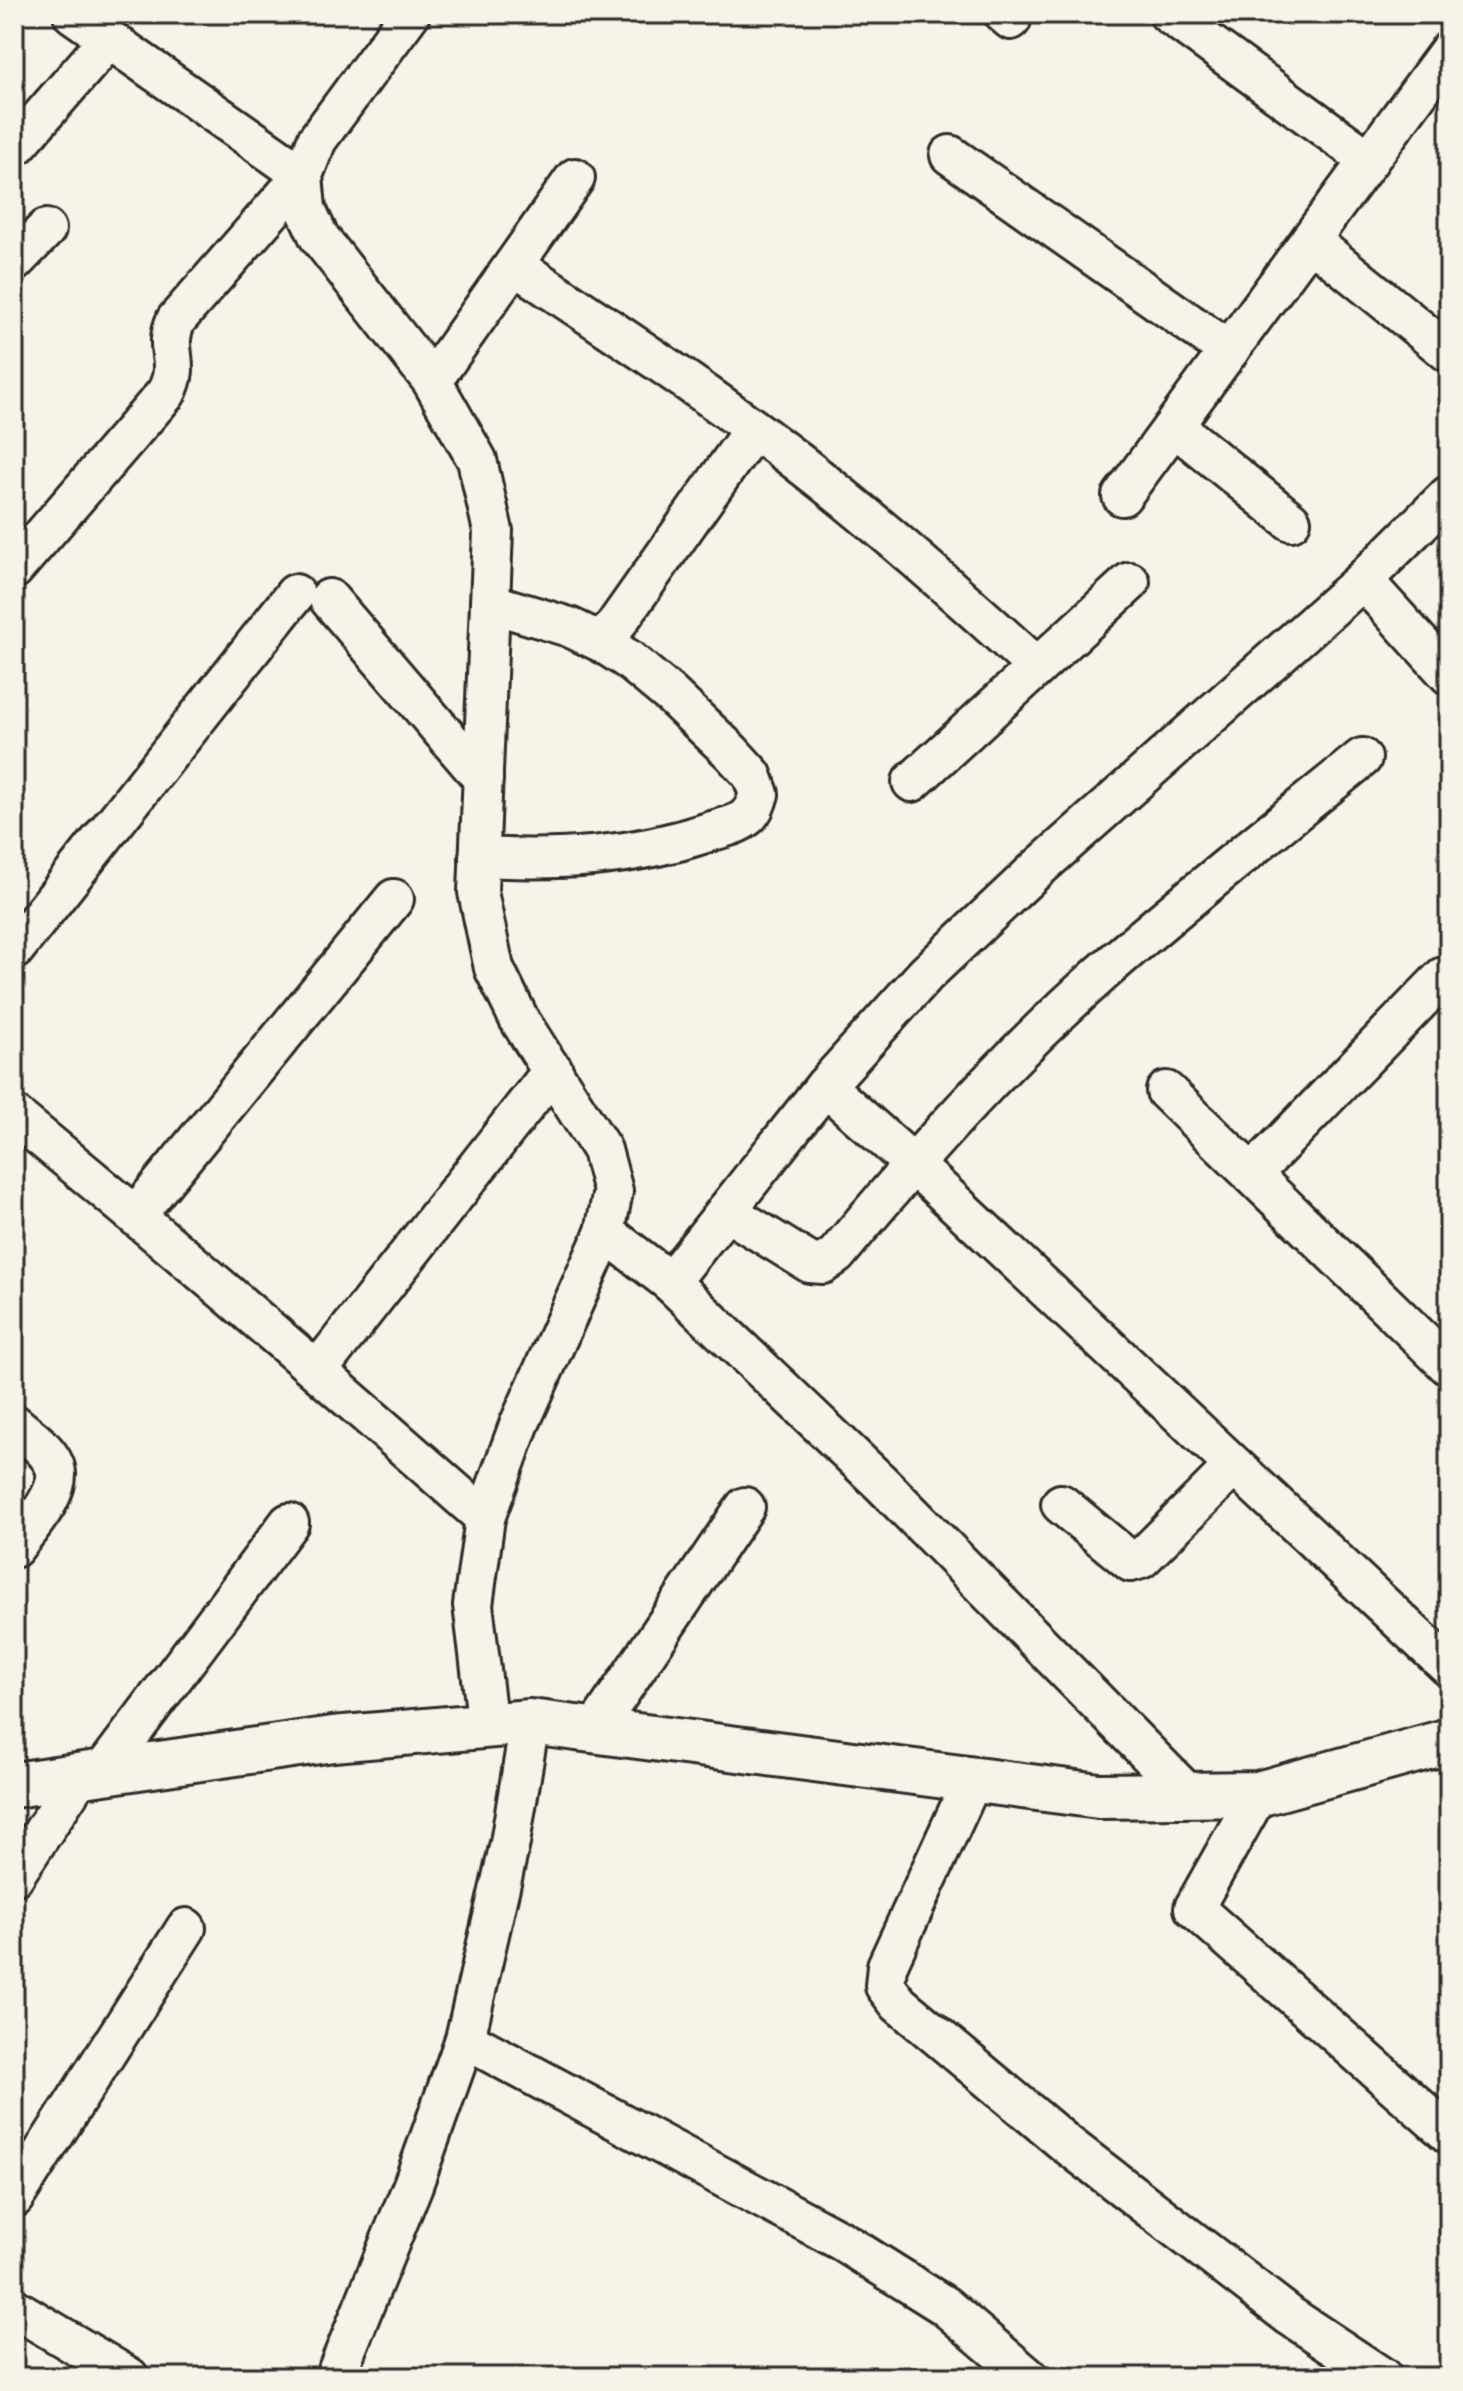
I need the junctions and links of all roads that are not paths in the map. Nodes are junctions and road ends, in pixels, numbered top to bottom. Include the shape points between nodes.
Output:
1 (73, 14) edge
2 (410, 14) edge
3 (1169, 14) edge
4 (109, 39) junction
5 (1449, 51) edge
6 (18, 144) dead end
7 (950, 155) dead end
8 (1369, 160) junction
9 (303, 175) junction
10 (575, 178) dead end
11 (46, 229) dead end
12 (1310, 240) junction
13 (14, 262) edge
14 (514, 265) junction
15 (1229, 351) junction
16 (1448, 352) edge
17 (432, 381) junction
18 (1174, 426) junction
19 (753, 430) junction
20 (1449, 495) edge
21 (1122, 496) dead end
22 (1291, 521) dead end
23 (14, 569) edge
24 (1363, 580) junction
25 (1130, 582) dead end
26 (490, 603) junction
27 (603, 643) junction
28 (1037, 667) junction
29 (1449, 675) edge
30 (1362, 758) dead end
31 (483, 779) junction
32 (912, 782) dead end
33 (479, 857) junction
34 (394, 899) dead end
35 (14, 950) edge
36 (1443, 977) dead end
37 (553, 1070) junction
38 (825, 1086) junction
39 (1166, 1091) dead end
40 (14, 1115) edge
41 (912, 1163) junction
42 (1252, 1174) junction
43 (726, 1211) junction
44 (136, 1215) junction
45 (605, 1232) junction
46 (670, 1282) junction
47 (1442, 1347) edge
48 (318, 1370) junction
49 (14, 1424) edge
50 (1234, 1466) junction
51 (1061, 1504) dead end
52 (745, 1507) dead end
53 (485, 1518) junction
54 (289, 1523) dead end
55 (14, 1548) edge
56 (1449, 1667) edge
57 (509, 1725) junction
58 (594, 1731) junction
59 (1449, 1741) edge
60 (92, 1773) junction
61 (973, 1779) junction
62 (14, 1785) edge
63 (1258, 1794) junction
64 (1189, 1795) junction
65 (14, 1876) edge
66 (186, 1928) dead end
67 (465, 2039) junction
68 (1449, 2134) edge
69 (14, 2198) edge
70 (14, 2308) edge
71 (119, 2374) edge
72 (335, 2377) edge
73 (1028, 2377) edge
74 (1382, 2377) edge

1 - 4 street
2 - 9 street via 317,140
3 - 8 street
4 - 6 street
4 - 9 street
5 - 8 street
7 - 15 street
8 - 12 street
9 - 17 street via 306,209 319,237
9 - 23 street via 176,320 169,344 174,378 166,393
10 - 14 street
11 - 13 street
12 - 15 street
12 - 16 street
14 - 17 street
14 - 19 street
15 - 18 street
17 - 26 street via 477,460 493,531
18 - 21 street
18 - 22 street
19 - 27 street
19 - 28 street via 929,569
20 - 24 street
24 - 29 street
24 - 38 street via 1024,881 926,974
25 - 28 street
26 - 27 street
26 - 31 street
27 - 33 street via 670,694 752,775 759,794 754,809 743,820 677,842 612,855
28 - 32 street
30 - 41 street via 1103,972
31 - 33 street
31 - 35 street via 312,597
33 - 37 street via 478,892 494,968
34 - 44 street
36 - 42 street
37 - 45 street via 602,1150 613,1191
37 - 48 street
38 - 41 street
38 - 43 street
39 - 42 street
40 - 44 street
41 - 43 street via 823,1264 810,1263
41 - 50 street
42 - 47 street
43 - 46 street
44 - 48 street
45 - 46 street
45 - 53 street via 519,1425
46 - 64 street via 882,1484
48 - 53 street
49 - 55 street via 48,1455 57,1477 50,1498
50 - 51 street via 1141,1559 1131,1562
50 - 56 street
52 - 58 street
53 - 57 street via 473,1605
54 - 60 street
57 - 58 street
57 - 60 street via 333,1739
57 - 67 street via 510,1843
58 - 61 street
59 - 63 street
60 - 62 street
60 - 65 street
61 - 64 street via 1099,1796
61 - 74 street via 887,1966 885,1986 899,2004 1064,2142 1290,2316
63 - 64 street
63 - 68 street via 1194,1908
66 - 69 street
67 - 72 street
67 - 73 street via 864,2255 945,2306
70 - 71 street

